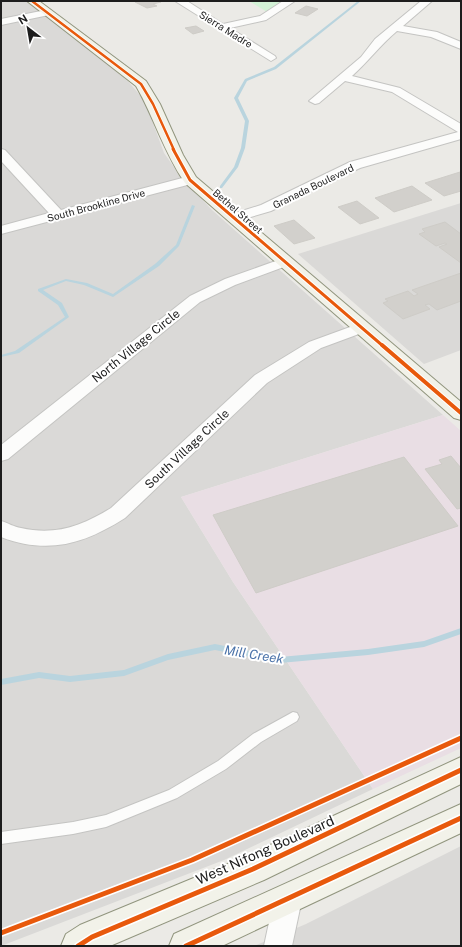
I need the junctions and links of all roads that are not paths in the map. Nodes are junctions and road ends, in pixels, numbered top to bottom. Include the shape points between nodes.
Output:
1 (32, 1) edge
2 (180, 1) edge
3 (290, 1) edge
4 (427, 1) edge
5 (46, 13) junction
6 (1, 22) edge
7 (222, 27) junction
8 (394, 28) junction
9 (461, 46) edge
10 (271, 58) dead end
11 (342, 77) junction
12 (315, 101) dead end
13 (461, 129) edge
14 (461, 135) edge
15 (1, 153) edge
16 (190, 180) junction
17 (58, 215) junction
18 (234, 218) junction
19 (1, 230) edge
20 (284, 262) junction
21 (361, 328) junction
22 (461, 413) edge
23 (1, 455) edge
24 (3, 530) edge
25 (293, 717) dead end
26 (461, 770) edge
27 (461, 818) edge
28 (1, 838) edge
29 (288, 899) junction
30 (193, 945) edge
31 (78, 946) edge
32 (278, 946) edge

1 - 5 street, Bethel Street
2 - 7 street, Sierra Madre
3 - 7 street via 263,18
4 - 8 street
5 - 6 street
5 - 16 street, Bethel Street via 141,84 154,104
7 - 10 street, Sierra Madre
8 - 9 street via 432,34
8 - 11 street via 379,41 365,59
11 - 12 street
11 - 13 street via 396,90
14 - 18 street, Granada Boulevard via 355,165 266,208
15 - 17 street
16 - 17 street, South Brookline Drive
16 - 18 street, Bethel Street
17 - 19 street, South Brookline Drive
18 - 20 street, Bethel Street
20 - 21 street, Bethel Street
20 - 23 street, North Village Circle via 230,282 195,299
21 - 22 street, Bethel Street
21 - 24 street, South Village Circle via 298,354 261,379 118,513 96,528 73,536 48,540 30,539
25 - 28 lane via 257,738 222,765 173,794 106,821
26 - 31 street, West Nifong Boulevard via 253,869 92,937
27 - 29 street
29 - 30 street
29 - 32 street

